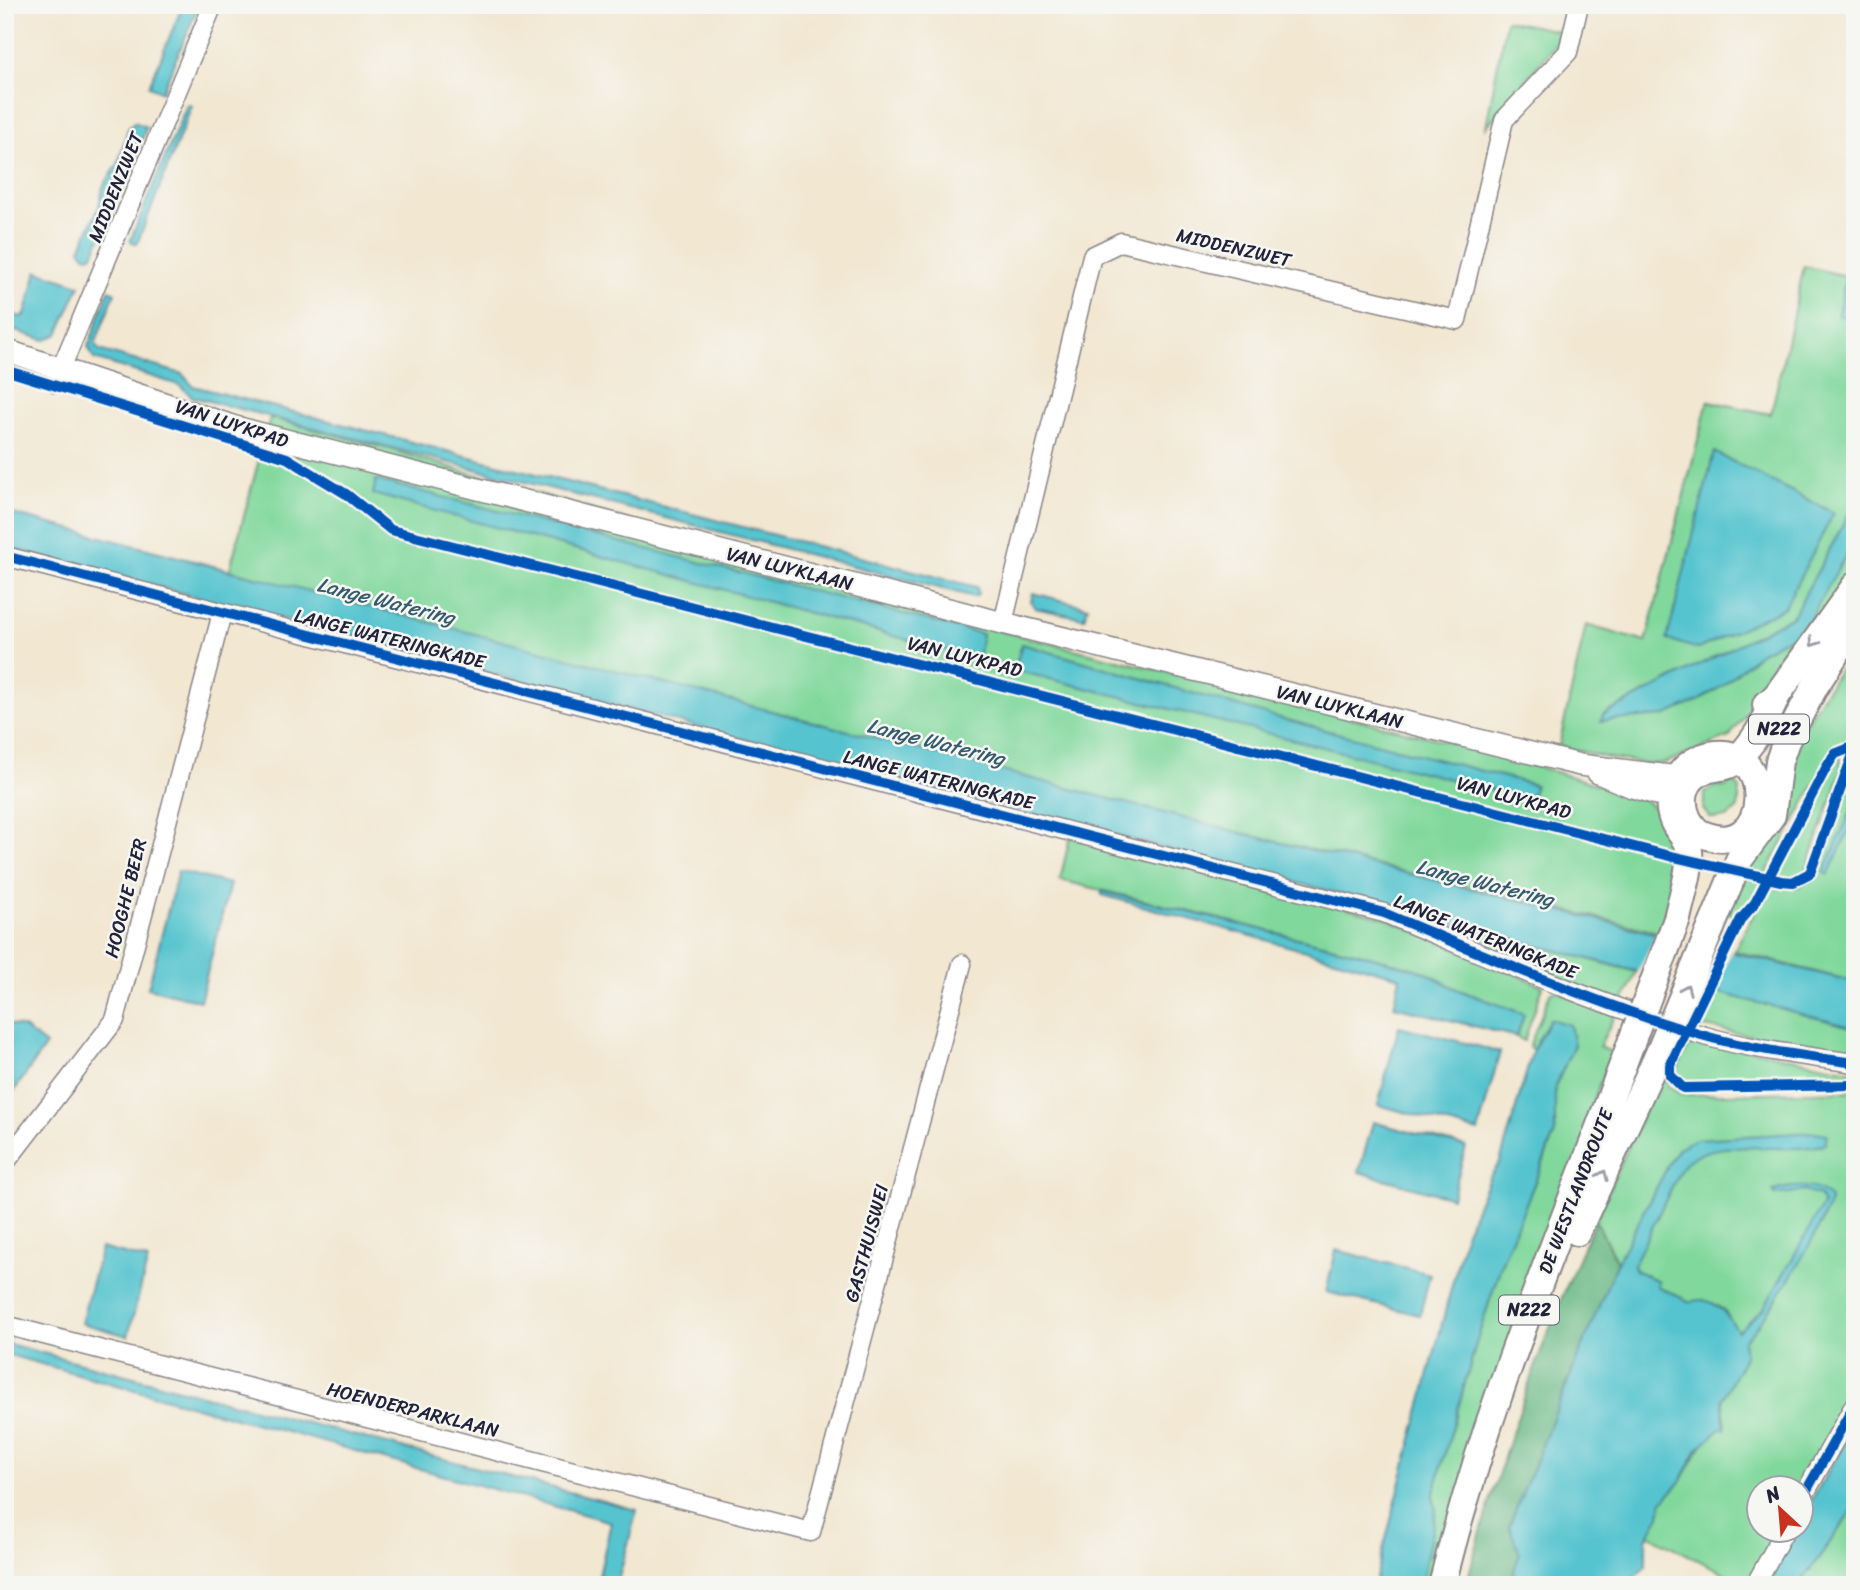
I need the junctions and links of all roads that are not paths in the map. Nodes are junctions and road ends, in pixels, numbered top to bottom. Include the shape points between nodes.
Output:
1 (213, 5) edge
2 (1579, 5) edge
3 (5, 350) edge
4 (57, 376) junction
5 (5, 556) edge
6 (1855, 586) edge
7 (222, 613) junction
8 (1003, 623) junction
9 (1855, 624) edge
10 (1815, 686) junction
11 (1727, 757) junction
12 (1755, 778) junction
13 (1678, 793) junction
14 (1692, 835) junction
15 (1728, 837) junction
16 (1711, 928) junction
17 (962, 964) dead end
18 (1855, 1063) edge
19 (5, 1163) edge
20 (5, 1325) edge
21 (1855, 1404) edge
22 (1814, 1478) edge
23 (811, 1532) joint
24 (1778, 1544) edge
25 (1442, 1585) edge
26 (1457, 1585) edge
27 (1755, 1585) edge

1 - 4 street, MIDDENZWET
2 - 8 street, MIDDENZWET via 1568,52 1504,120 1457,320 1121,242 1092,256
3 - 4 street, VAN LUYKLAAN
4 - 8 street, VAN LUYKLAAN via 235,427
5 - 7 street, LANGE WATERINGKADE
6 -> 11 main road, N222 via 1777,695 1769,715
7 - 18 street, LANGE WATERINGKADE via 1384,912 1551,982 1699,1034
7 - 19 street, HOOGHE BEER via 115,1020
8 - 13 street, VAN LUYKLAAN via 1580,765 1670,776
9 - 10 main road, DE WESTLANDROUTE / N222
10 - 12 main road, DE WESTLANDROUTE / N222 via 1762,752
10 - 16 main road, DE WESTLANDROUTE / N222 via 1779,761 1772,816 1739,860
11 - 12 main road, N222
11 - 13 main road, N222 via 1727,767 1707,769
12 - 15 main road, N222 via 1760,791 1758,811 1746,828
13 - 14 main road, N222 via 1672,817
14 - 15 main road
14 - 25 main road, DE WESTLANDROUTE / N222, bridge via 1677,919 1500,1390
15 - 16 main road, DE WESTLANDROUTE / N222 via 1723,844
26 -> 16 main road, DE WESTLANDROUTE / N222, bridge via 1497,1441 1539,1323
17 - 23 street, GASTHUISWEI
20 - 23 street, HOENDERPARKLAAN
21 - 22 street
24 - 27 street

